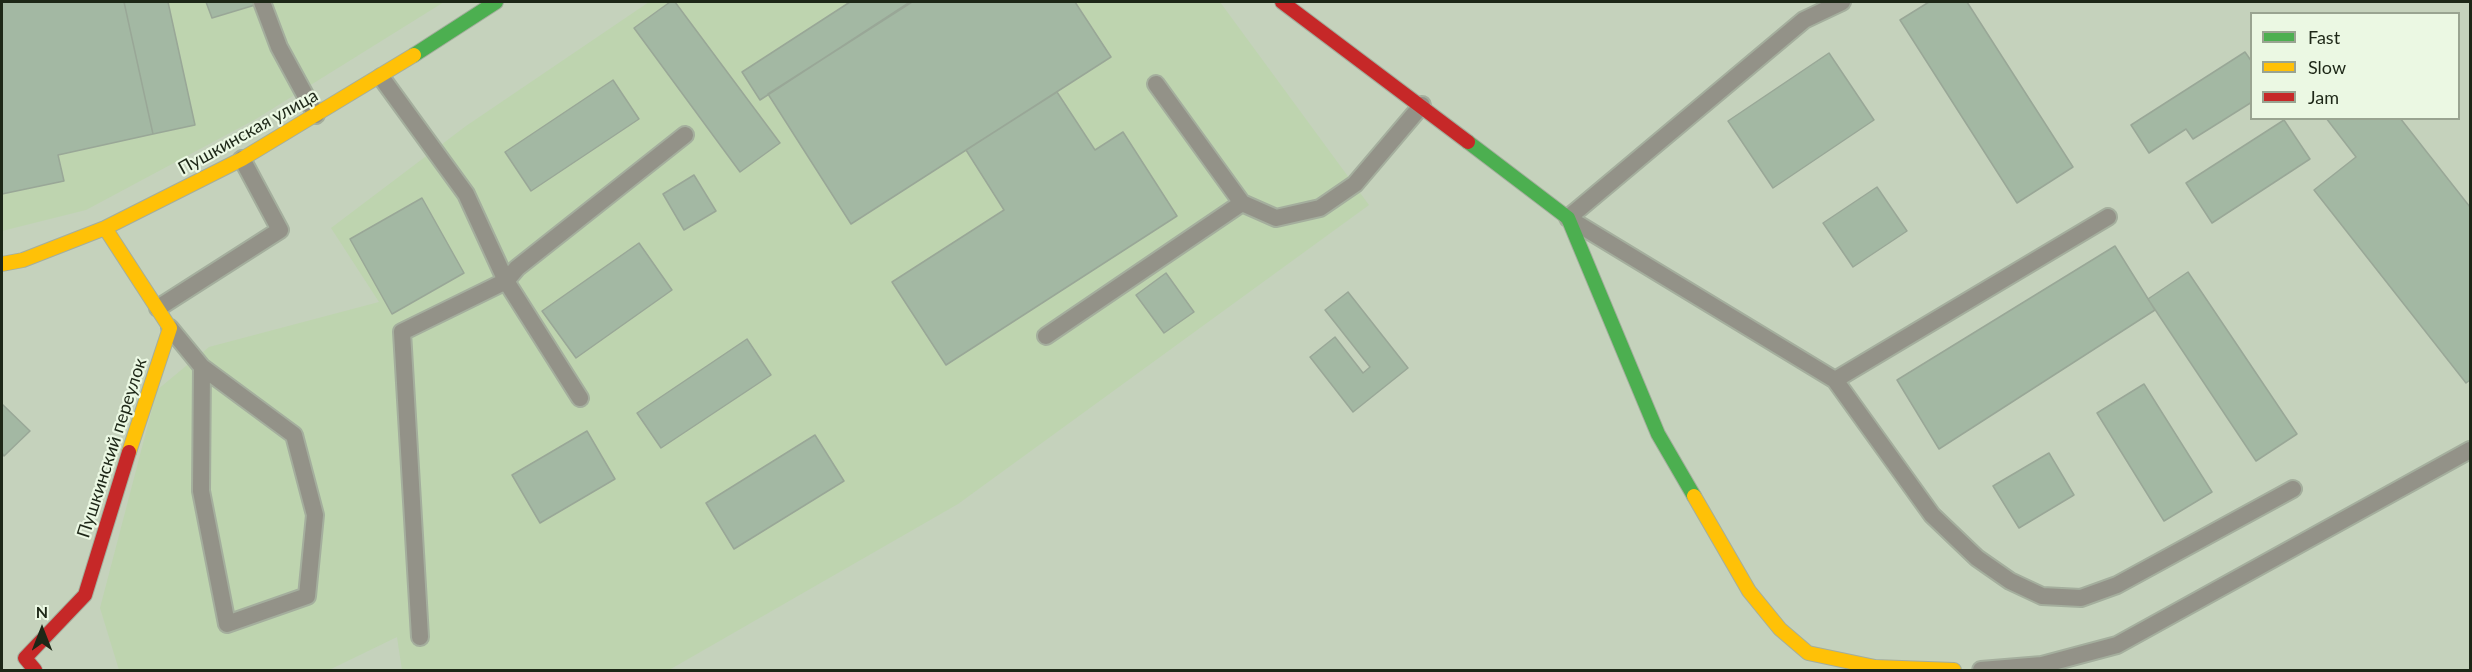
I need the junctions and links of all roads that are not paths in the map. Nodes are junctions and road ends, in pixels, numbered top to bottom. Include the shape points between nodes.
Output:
1 (262, 2) edge
2 (496, 2) edge
3 (1282, 2) edge
4 (1842, 2) edge
5 (381, 77) junction
6 (1156, 84) dead end
7 (1422, 105) junction
8 (316, 116) junction
9 (685, 135) dead end
10 (242, 159) junction
11 (1242, 203) junction
12 (2108, 217) dead end
13 (1568, 218) junction
14 (105, 228) junction
15 (2, 264) edge
16 (506, 281) junction
17 (158, 308) junction
18 (170, 328) junction
19 (1046, 336) dead end
20 (202, 367) junction
21 (1835, 381) junction
22 (580, 398) dead end
23 (2470, 450) edge
24 (2293, 489) dead end
25 (420, 637) dead end
26 (35, 670) edge
27 (1954, 670) edge
28 (1981, 670) edge

1 - 8 lane via 279,46
2 - 5 street, Пушкинская улица
3 - 7 street
4 - 13 lane via 1804,20
5 - 8 street, Пушкинская улица
5 - 16 lane via 466,194
6 - 11 lane
7 - 11 lane via 1355,184 1320,208 1276,218
7 - 13 street
8 - 10 street, Пушкинская улица
9 - 16 lane via 517,268
10 - 14 street, Пушкинская улица
10 - 17 lane via 280,230
11 - 19 lane
12 - 21 lane
13 - 21 lane
13 - 27 street via 1658,434 1749,591 1780,628 1808,653 1875,667
14 - 15 street, Пушкинская улица via 23,260
14 - 17 street
16 - 22 lane
16 - 25 lane via 402,332
17 - 18 street
18 - 20 lane
18 - 26 street, Пушкинский переулок via 148,387 85,595 25,658
20 - 20 lane via 294,435 315,515 307,597 226,624 201,491
21 - 24 lane via 1932,515 1977,558 2010,581 2042,596 2081,598 2117,585
23 - 28 lane via 2117,645 2042,665

